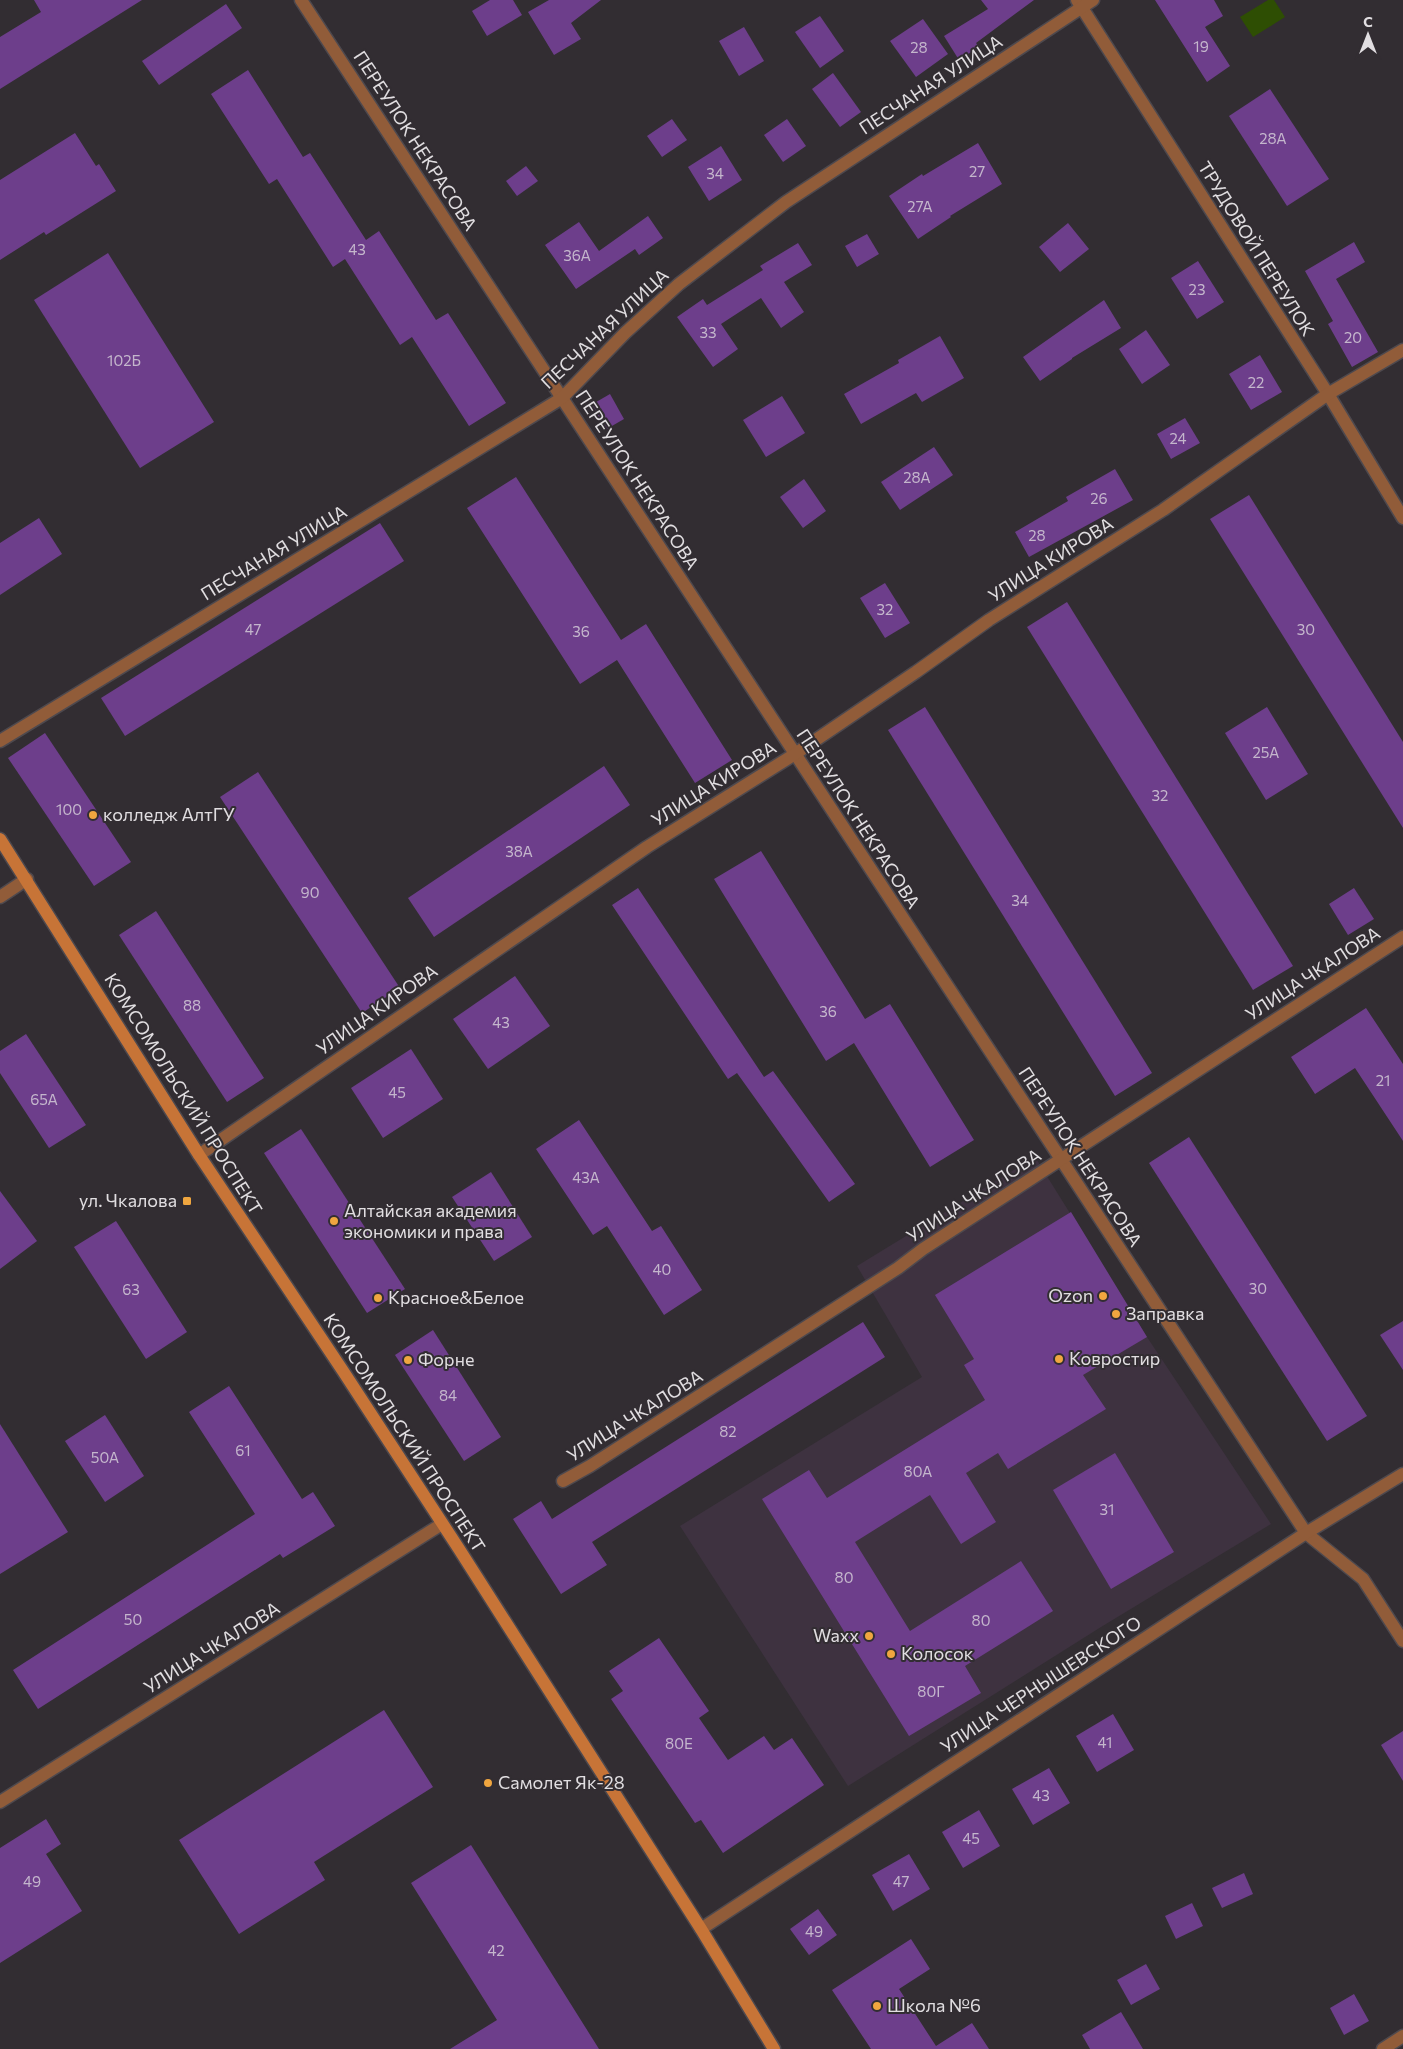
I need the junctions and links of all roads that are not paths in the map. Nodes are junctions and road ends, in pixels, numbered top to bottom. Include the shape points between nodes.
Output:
1 (301, 0) edge
2 (1084, 2) edge
3 (1403, 350) edge
4 (1328, 394) junction
5 (562, 398) junction
6 (1403, 518) edge
7 (0, 741) edge
8 (795, 754) junction
9 (0, 839) edge
10 (26, 879) junction
11 (0, 897) edge
12 (1403, 937) edge
13 (198, 1155) junction
14 (1061, 1160) junction
15 (1403, 1474) edge
16 (563, 1481) dead end
17 (442, 1524) junction
18 (1306, 1533) junction
19 (1403, 1641) edge
20 (0, 1802) edge
21 (701, 1929) junction
22 (1403, 2036) edge
23 (774, 2049) edge
24 (1383, 2049) edge

1 - 5 street, ПЕРЕУЛОК НЕКРАСОВА
2 - 4 street, ТРУДОВОЙ ПЕРЕУЛОК
2 - 5 street, ПЕСЧАНАЯ УЛИЦА via 786,202 679,284 625,332
3 - 4 street, УЛИЦА КИРОВА
4 - 6 street, ТРУДОВОЙ ПЕРЕУЛОК
4 - 8 street, УЛИЦА КИРОВА via 1163,510 989,620
5 - 7 street, ПЕСЧАНАЯ УЛИЦА
5 - 8 street, ПЕРЕУЛОК НЕКРАСОВА
8 - 13 street, УЛИЦА КИРОВА via 639,852
8 - 14 street, ПЕРЕУЛОК НЕКРАСОВА
9 - 10 main road, КОМСОМОЛЬСКИЙ ПРОСПЕКТ
10 - 11 street
10 - 13 main road, КОМСОМОЛЬСКИЙ ПРОСПЕКТ
12 - 14 street, УЛИЦА ЧКАЛОВА
13 - 17 main road, КОМСОМОЛЬСКИЙ ПРОСПЕКТ
14 - 16 street, УЛИЦА ЧКАЛОВА
14 - 18 street, ПЕРЕУЛОК НЕКРАСОВА
15 - 18 street, УЛИЦА ЧЕРНЫШЕВСКОГО
17 - 20 street, УЛИЦА ЧКАЛОВА
17 - 21 main road, КОМСОМОЛЬСКИЙ ПРОСПЕКТ
18 - 19 street, ПЕРЕУЛОК НЕКРАСОВА via 1363,1579
18 - 21 street, УЛИЦА ЧЕРНЫШЕВСКОГО
21 - 23 main road, КОМСОМОЛЬСКИЙ ПРОСПЕКТ
22 - 24 street

